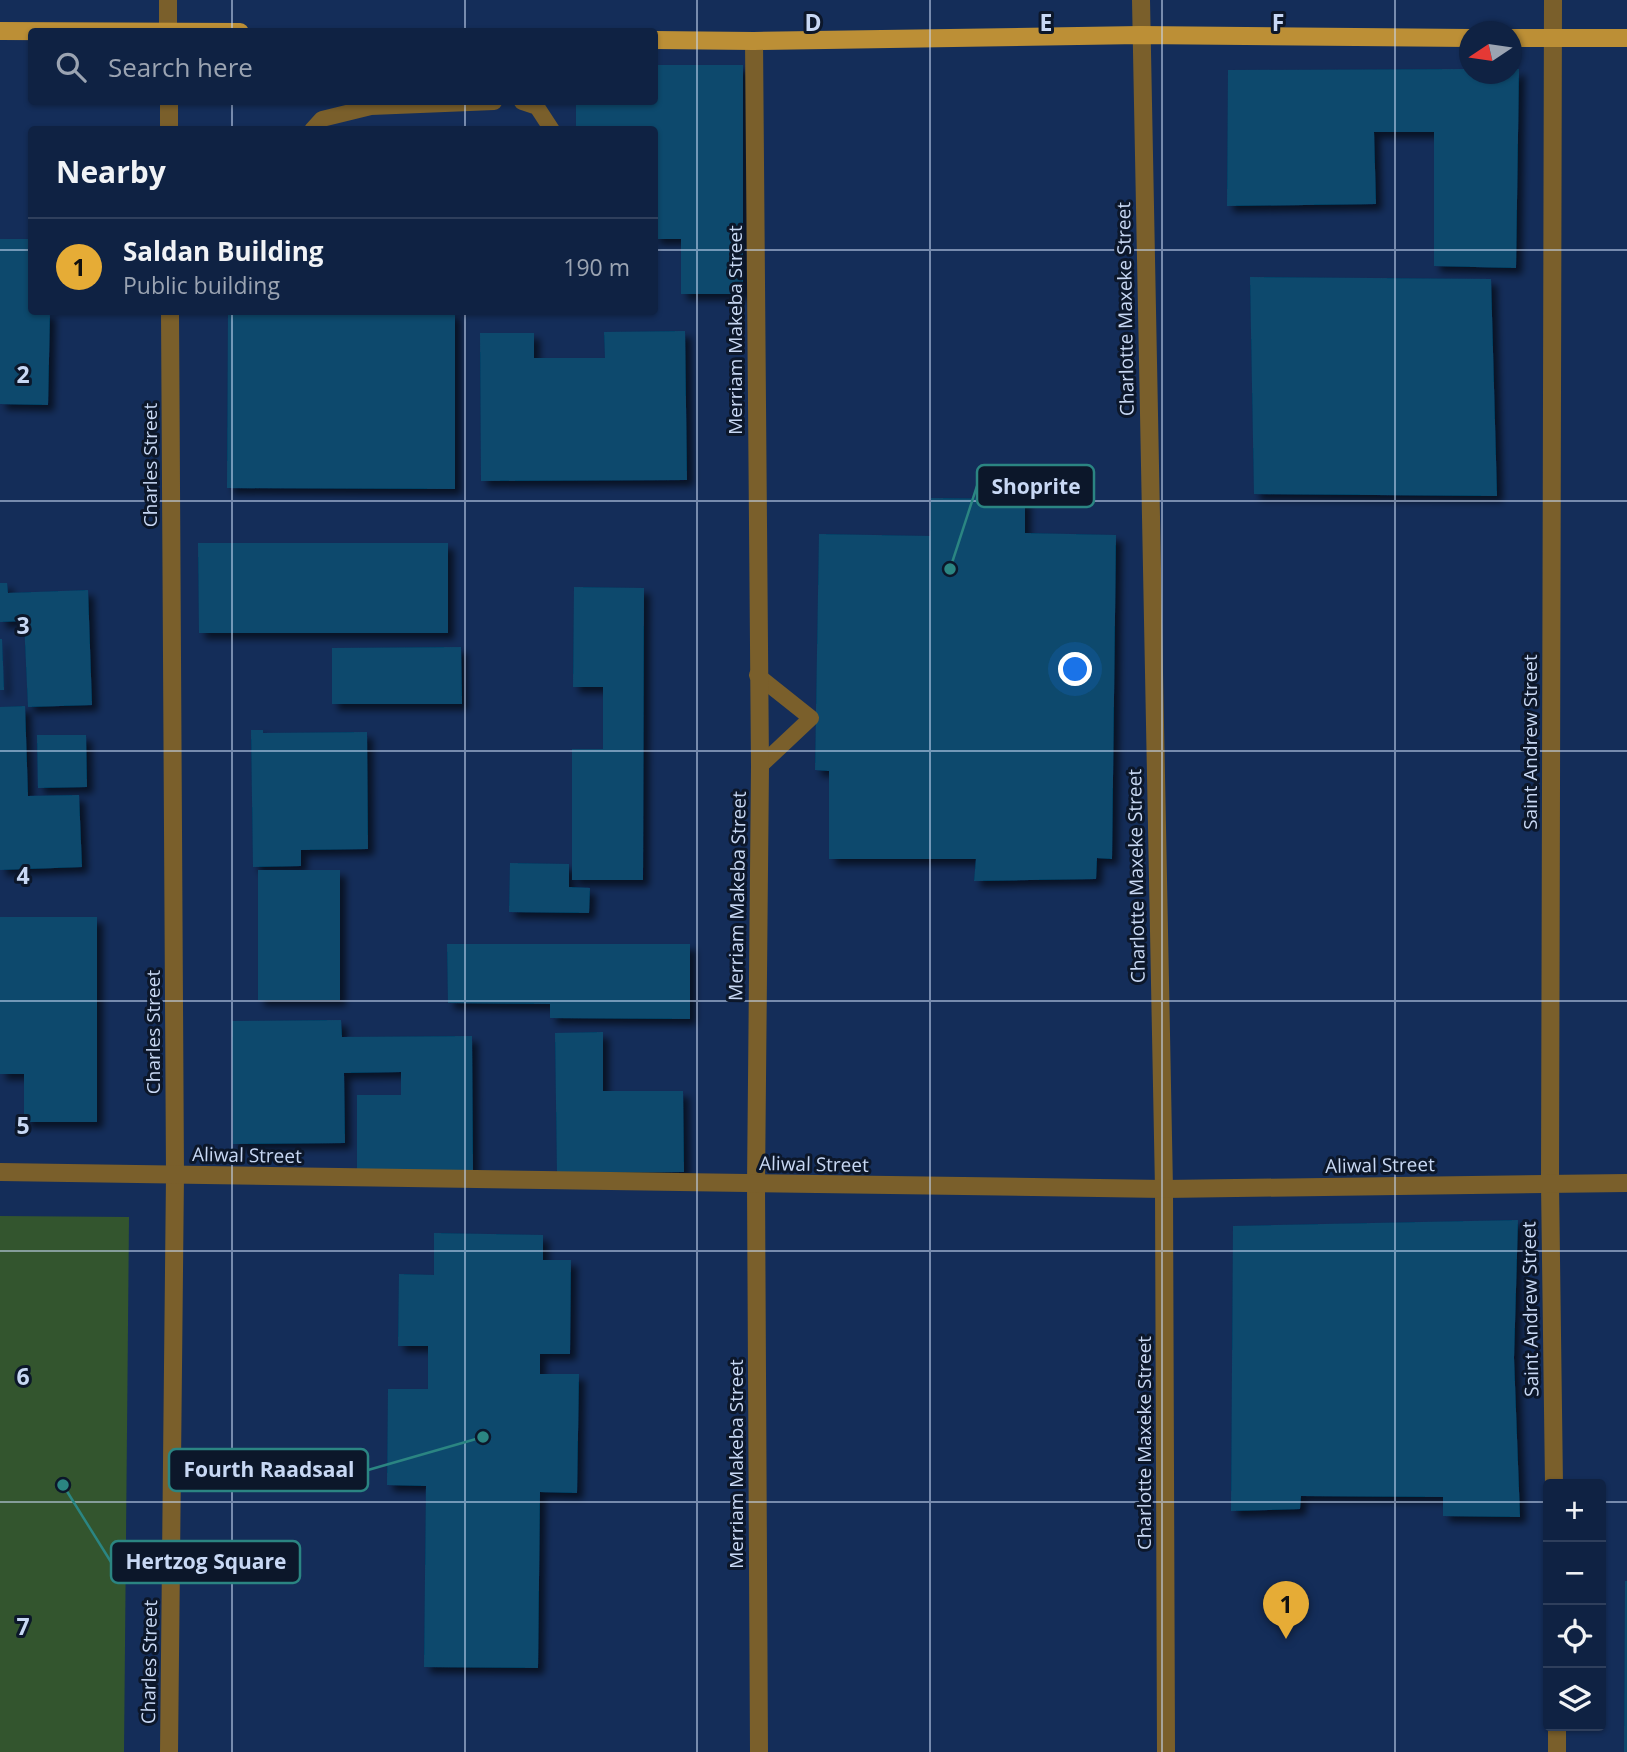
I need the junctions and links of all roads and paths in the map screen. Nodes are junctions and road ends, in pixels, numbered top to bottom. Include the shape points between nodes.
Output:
1 (169, 0) edge
2 (1141, 0) edge
3 (1553, 0) edge
4 (169, 28) edge
5 (0, 30) edge
6 (28, 30) edge
7 (1140, 35) junction
8 (1459, 38) edge
9 (1522, 38) edge
10 (1553, 38) junction
11 (1627, 38) edge
12 (658, 40) edge
13 (754, 41) junction
14 (169, 105) edge
15 (420, 105) edge
16 (531, 105) edge
17 (169, 126) edge
18 (316, 126) edge
19 (549, 126) edge
20 (170, 315) edge
21 (757, 675) junction
22 (760, 766) junction
23 (0, 1172) edge
24 (175, 1175) junction
25 (1627, 1183) edge
26 (755, 1184) junction
27 (1550, 1184) junction
28 (1164, 1189) junction
29 (1554, 1479) edge
30 (1557, 1731) edge
31 (169, 1752) edge
32 (759, 1752) edge
33 (1166, 1752) edge
34 (1557, 1752) edge

1 - 4 street
2 - 7 street, Charlotte Maxeke Street
3 - 10 street, Saint Andrew Street
5 - 6 main road
7 - 8 main road
7 - 13 main road
7 - 28 street, Charlotte Maxeke Street
9 - 10 main road
10 - 11 main road
10 - 27 street, Saint Andrew Street
12 - 13 main road
13 - 21 street, Merriam Makeba Street
14 - 17 street
15 - 18 lane via 371,107 322,119
16 - 19 lane
20 - 24 street, Charles Street
21 - 22 street, Merriam Makeba Street
21 - 22 lane via 811,718
22 - 26 street, Merriam Makeba Street
23 - 24 street, Aliwal Street
24 - 26 street, Aliwal Street
24 - 31 street, Charles Street
25 - 27 street, Aliwal Street
26 - 28 street, Aliwal Street
26 - 32 street, Merriam Makeba Street
27 - 28 street, Aliwal Street
27 - 29 street, Saint Andrew Street
28 - 33 street, Charlotte Maxeke Street
30 - 34 street

